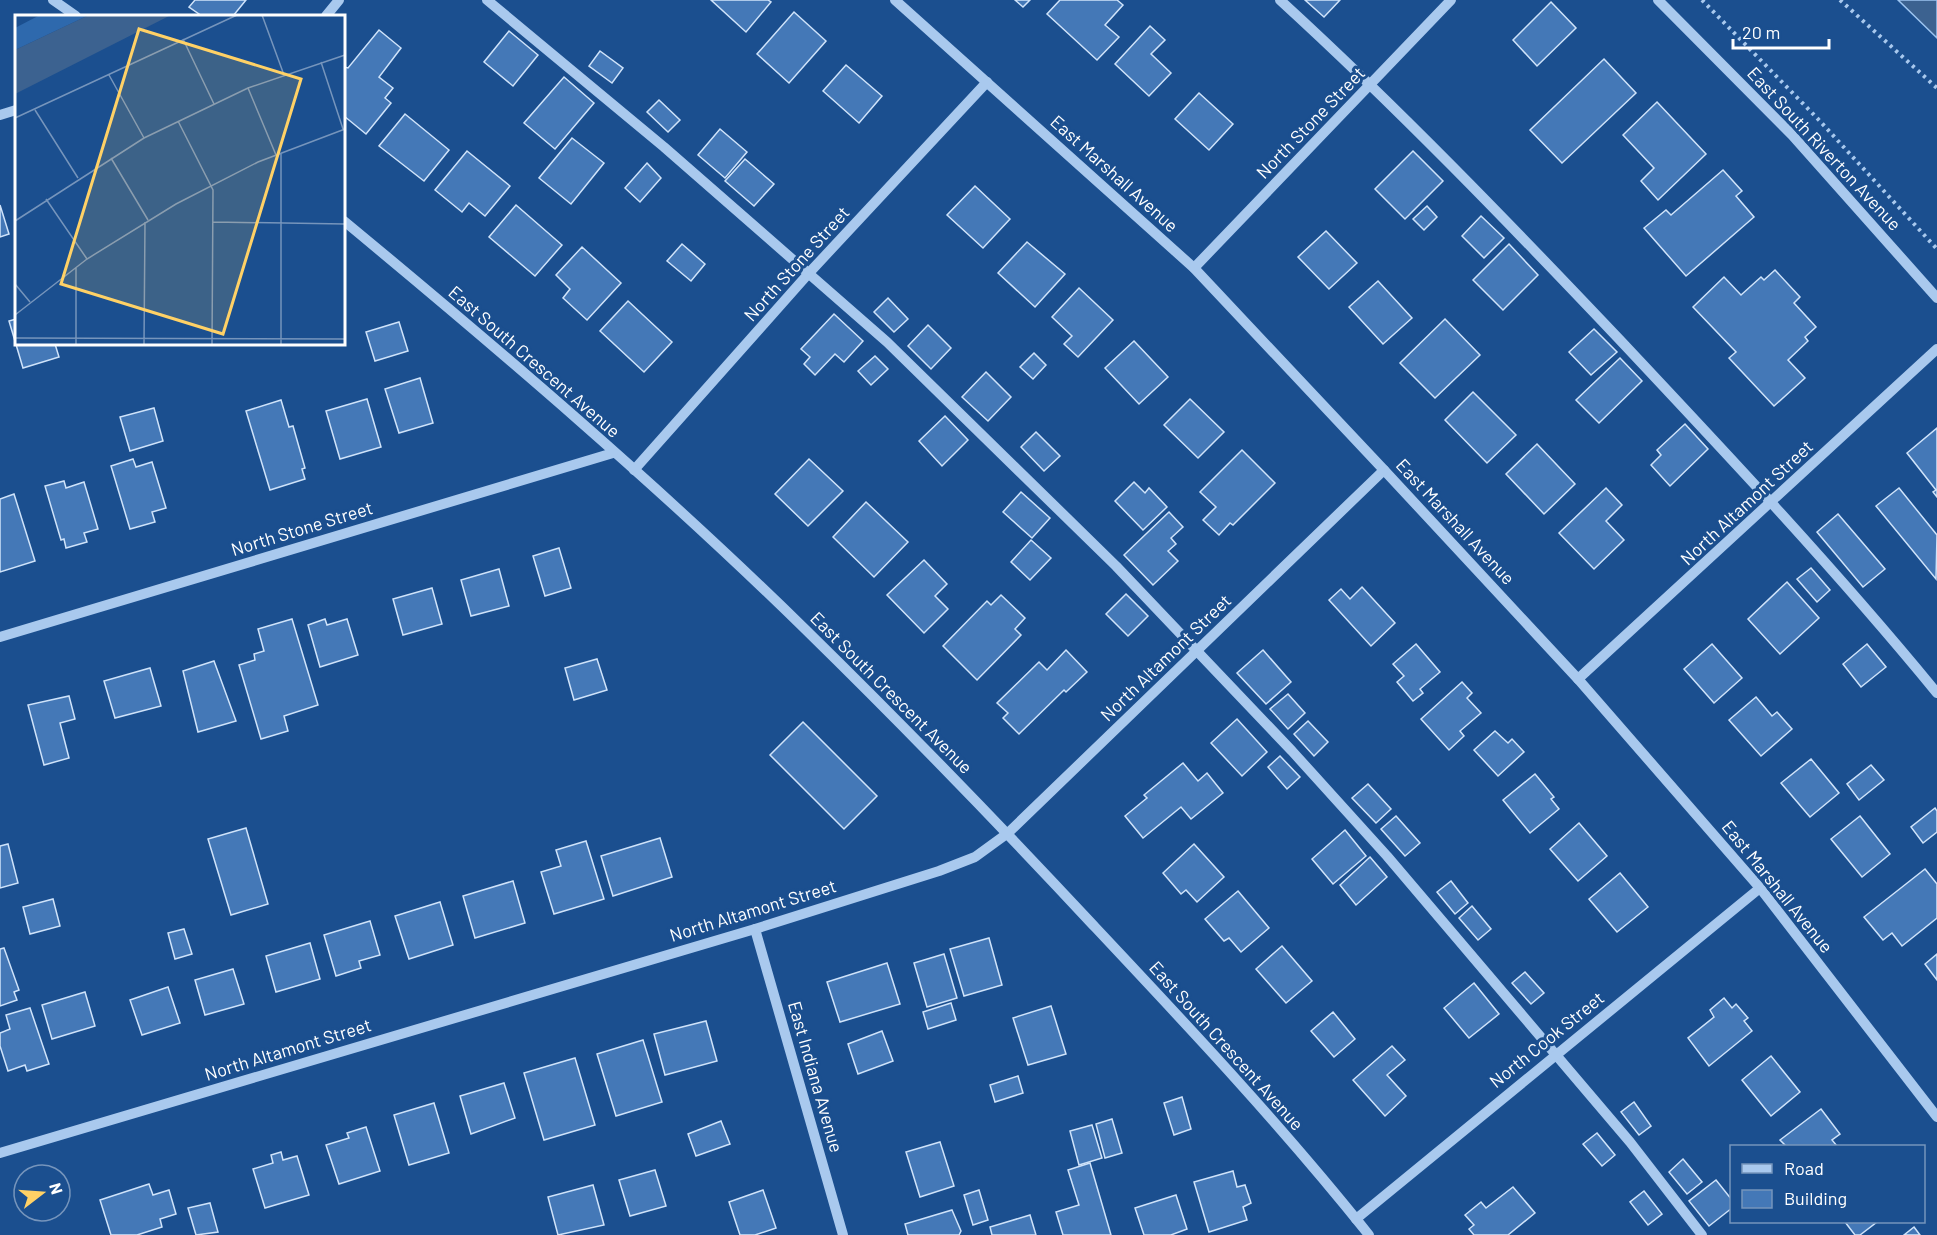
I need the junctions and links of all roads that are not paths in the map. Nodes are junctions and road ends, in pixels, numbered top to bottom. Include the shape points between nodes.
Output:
1 (53, 0) edge
2 (339, 0) edge
3 (487, 0) edge
4 (895, 0) edge
5 (1280, 0) edge
6 (1450, 0) edge
7 (1658, 0) edge
8 (75, 15) edge
9 (327, 15) edge
10 (987, 82) junction
11 (1371, 83) junction
12 (15, 110) edge
13 (0, 115) edge
14 (345, 222) edge
15 (1194, 268) junction
16 (809, 273) junction
17 (1937, 298) edge
18 (1937, 349) edge
19 (613, 453) junction
20 (633, 470) junction
21 (1384, 470) junction
22 (1773, 502) junction
23 (0, 637) edge
24 (1196, 652) junction
25 (1578, 679) junction
26 (1937, 693) edge
27 (1008, 833) junction
28 (1760, 888) junction
29 (755, 929) junction
30 (1556, 1054) junction
31 (1935, 1109) edge
32 (0, 1153) edge
33 (1356, 1219) junction
34 (843, 1235) edge
35 (1369, 1235) edge
36 (1702, 1235) edge

1 - 8 street
2 - 9 street
3 - 16 street
4 - 10 street, East Marshall Avenue
5 - 11 street
6 - 11 street, North Stone Street
7 - 17 street, East South Riverton Avenue via 1792,135
10 - 15 street, East Marshall Avenue
10 - 16 street, North Stone Street
11 - 15 street, North Stone Street
11 - 22 street
12 - 13 street
14 - 19 street, East South Crescent Avenue
15 - 21 street, East Marshall Avenue
16 - 20 street, North Stone Street
16 - 24 street via 887,342 1116,566
18 - 22 street, North Altamont Street
19 - 20 street, East South Crescent Avenue
19 - 23 street, North Stone Street
20 - 27 street, East South Crescent Avenue via 805,629
21 - 24 street, North Altamont Street
21 - 25 street, East Marshall Avenue
22 - 25 street, North Altamont Street
22 - 26 street
24 - 27 street, North Altamont Street
24 - 30 street via 1379,847
25 - 28 street, East Marshall Avenue
27 - 29 street, North Altamont Street via 975,857 939,871
27 - 33 street, East South Crescent Avenue via 1233,1076
28 - 30 street, North Cook Street
28 - 31 street, East Marshall Avenue
29 - 32 street, North Altamont Street
29 - 34 street, East Indiana Avenue
30 - 33 street, North Cook Street
30 - 36 street
33 - 35 street, East South Crescent Avenue

